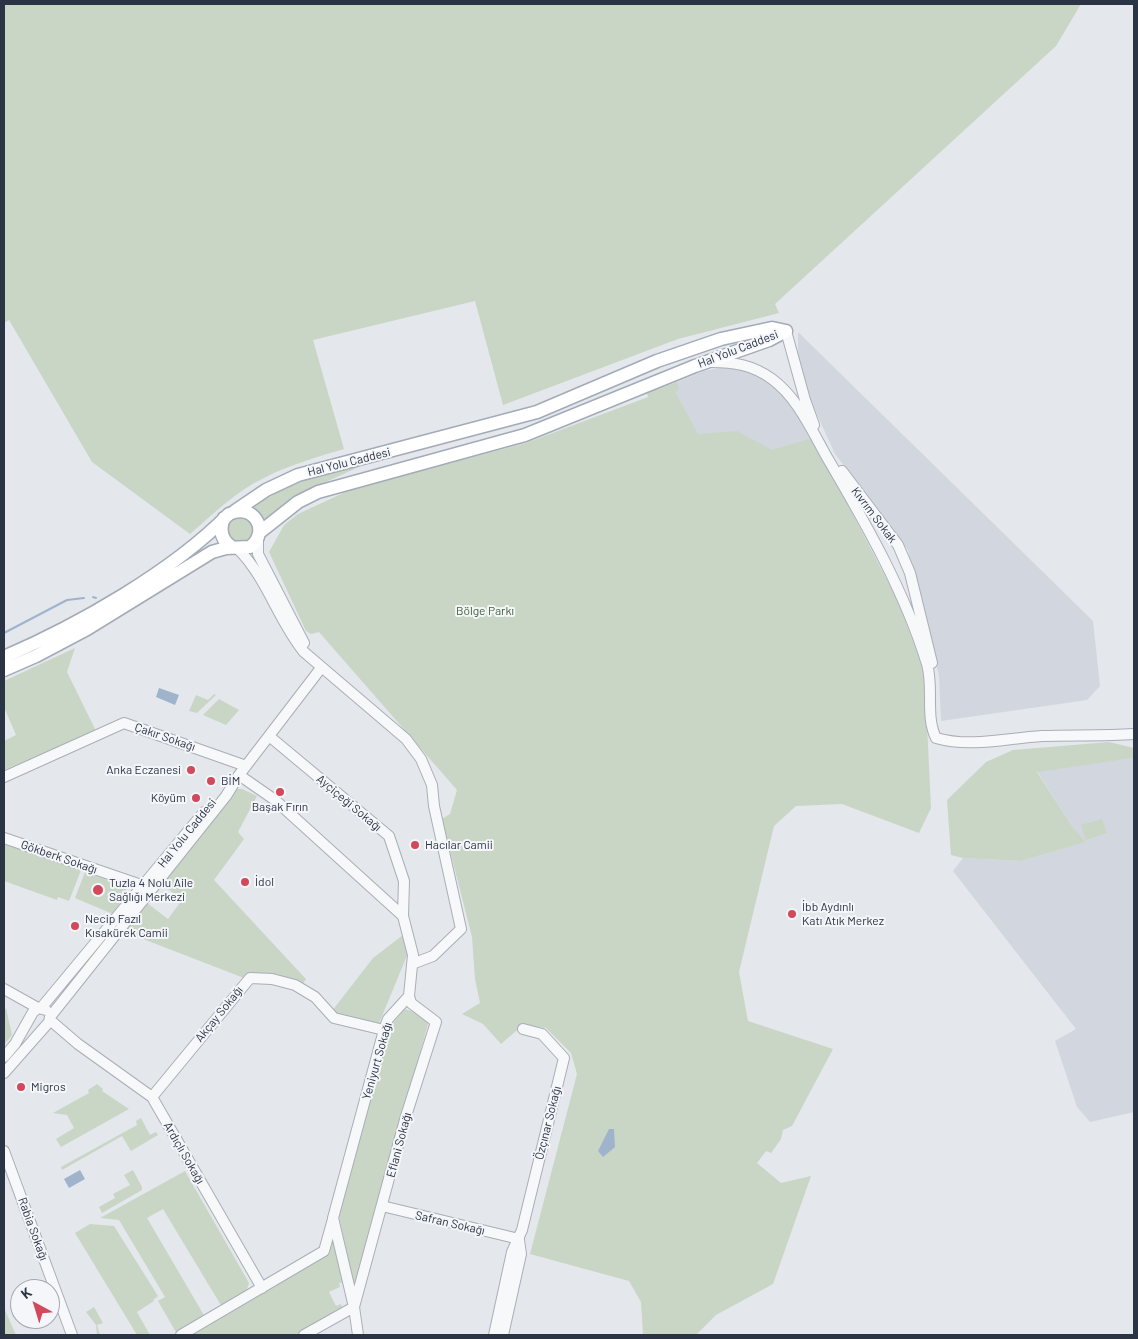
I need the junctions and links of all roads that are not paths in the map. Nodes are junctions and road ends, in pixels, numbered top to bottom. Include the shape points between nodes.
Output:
1 (786, 330) junction
2 (705, 362) junction
3 (235, 511) junction
4 (224, 518) junction
5 (259, 536) junction
6 (235, 548) junction
7 (4, 658) edge
8 (321, 668) junction
9 (4, 670) edge
10 (1134, 734) edge
11 (269, 736) junction
12 (936, 738) junction
13 (246, 766) junction
14 (239, 775) junction
15 (4, 777) edge
16 (4, 838) edge
17 (144, 886) junction
18 (403, 916) junction
19 (412, 964) junction
20 (4, 989) edge
21 (409, 996) junction
22 (36, 1012) junction
23 (47, 1022) junction
24 (523, 1029) dead end
25 (384, 1030) junction
26 (4, 1057) edge
27 (4, 1073) edge
28 (152, 1097) junction
29 (4, 1151) edge
30 (382, 1206) junction
31 (333, 1218) junction
32 (519, 1239) junction
33 (262, 1288) junction
34 (354, 1307) junction
35 (72, 1335) edge
36 (182, 1335) edge
37 (304, 1335) edge
38 (358, 1335) edge
39 (494, 1335) edge
40 (503, 1335) edge

1 - 2 main road, Hal Yolu Caddesi via 761,343
1 - 3 main road, Hal Yolu Caddesi via 772,328 690,348 537,412 298,475 266,490
1 - 12 street, Kıvrım Sokak via 805,400 820,440 898,545 910,574 931,658
2 - 5 main road, Hal Yolu Caddesi via 525,435 318,492 298,502
2 - 12 street via 741,364 763,372 784,390 812,430 903,600 929,671 930,722
3 - 4 main road
3 - 5 main road via 248,511 254,515 258,520
4 - 6 main road via 222,538
4 - 7 main road via 141,583 52,636
5 - 6 main road via 250,547
5 - 8 street via 258,554 299,635
6 - 8 street via 253,566 294,639
6 - 9 main road via 219,550 197,560 87,629
8 - 11 street, Hal Yolu Caddesi
8 - 19 street via 406,739 421,759 432,785 461,929 433,956
10 - 12 street via 1041,736 969,743
11 - 13 street, Hal Yolu Caddesi
11 - 18 street, Ayçiçeği Sokağı via 389,836 404,881
13 - 14 street, Hal Yolu Caddesi
13 - 15 street, Çakır Sokağı via 124,723
14 - 17 street, Hal Yolu Caddesi via 220,792
14 - 18 street via 276,800
14 - 23 street, Hal Yolu Caddesi via 226,796
16 - 17 street, Gökberk Sokağı
17 - 22 street, Hal Yolu Caddesi
18 - 19 street via 410,939
19 - 21 street
20 - 22 street
21 - 25 street, Yeniyurt Sokağı via 388,1018
21 - 30 street, Eflani Sokağı via 412,1003 436,1022
22 - 23 street via 48,1012
22 - 23 street via 35,1025
22 - 26 street, Hal Yolu Caddesi
23 - 27 street, Hal Yolu Caddesi
23 - 28 street, Ardıçlı Sokağı
24 - 32 street, Özçınar Sokağı via 542,1034 564,1058
25 - 28 street, Akçay Sokağı via 334,1018 315,997 295,986 272,979 250,978
25 - 31 street, Yeniyurt Sokağı
28 - 33 street, Ardıçlı Sokağı
29 - 35 street, Rabia Sokağı
30 - 32 street, Safran Sokağı
30 - 34 street, Eflani Sokağı
31 - 33 street via 324,1251
31 - 34 street, Yeniyurt Sokağı
32 - 39 street, Özçınar Sokağı via 512,1252
32 - 40 street, Özçınar Sokağı via 521,1254
33 - 36 street
34 - 37 street
34 - 38 street, Yeniyurt Sokağı

